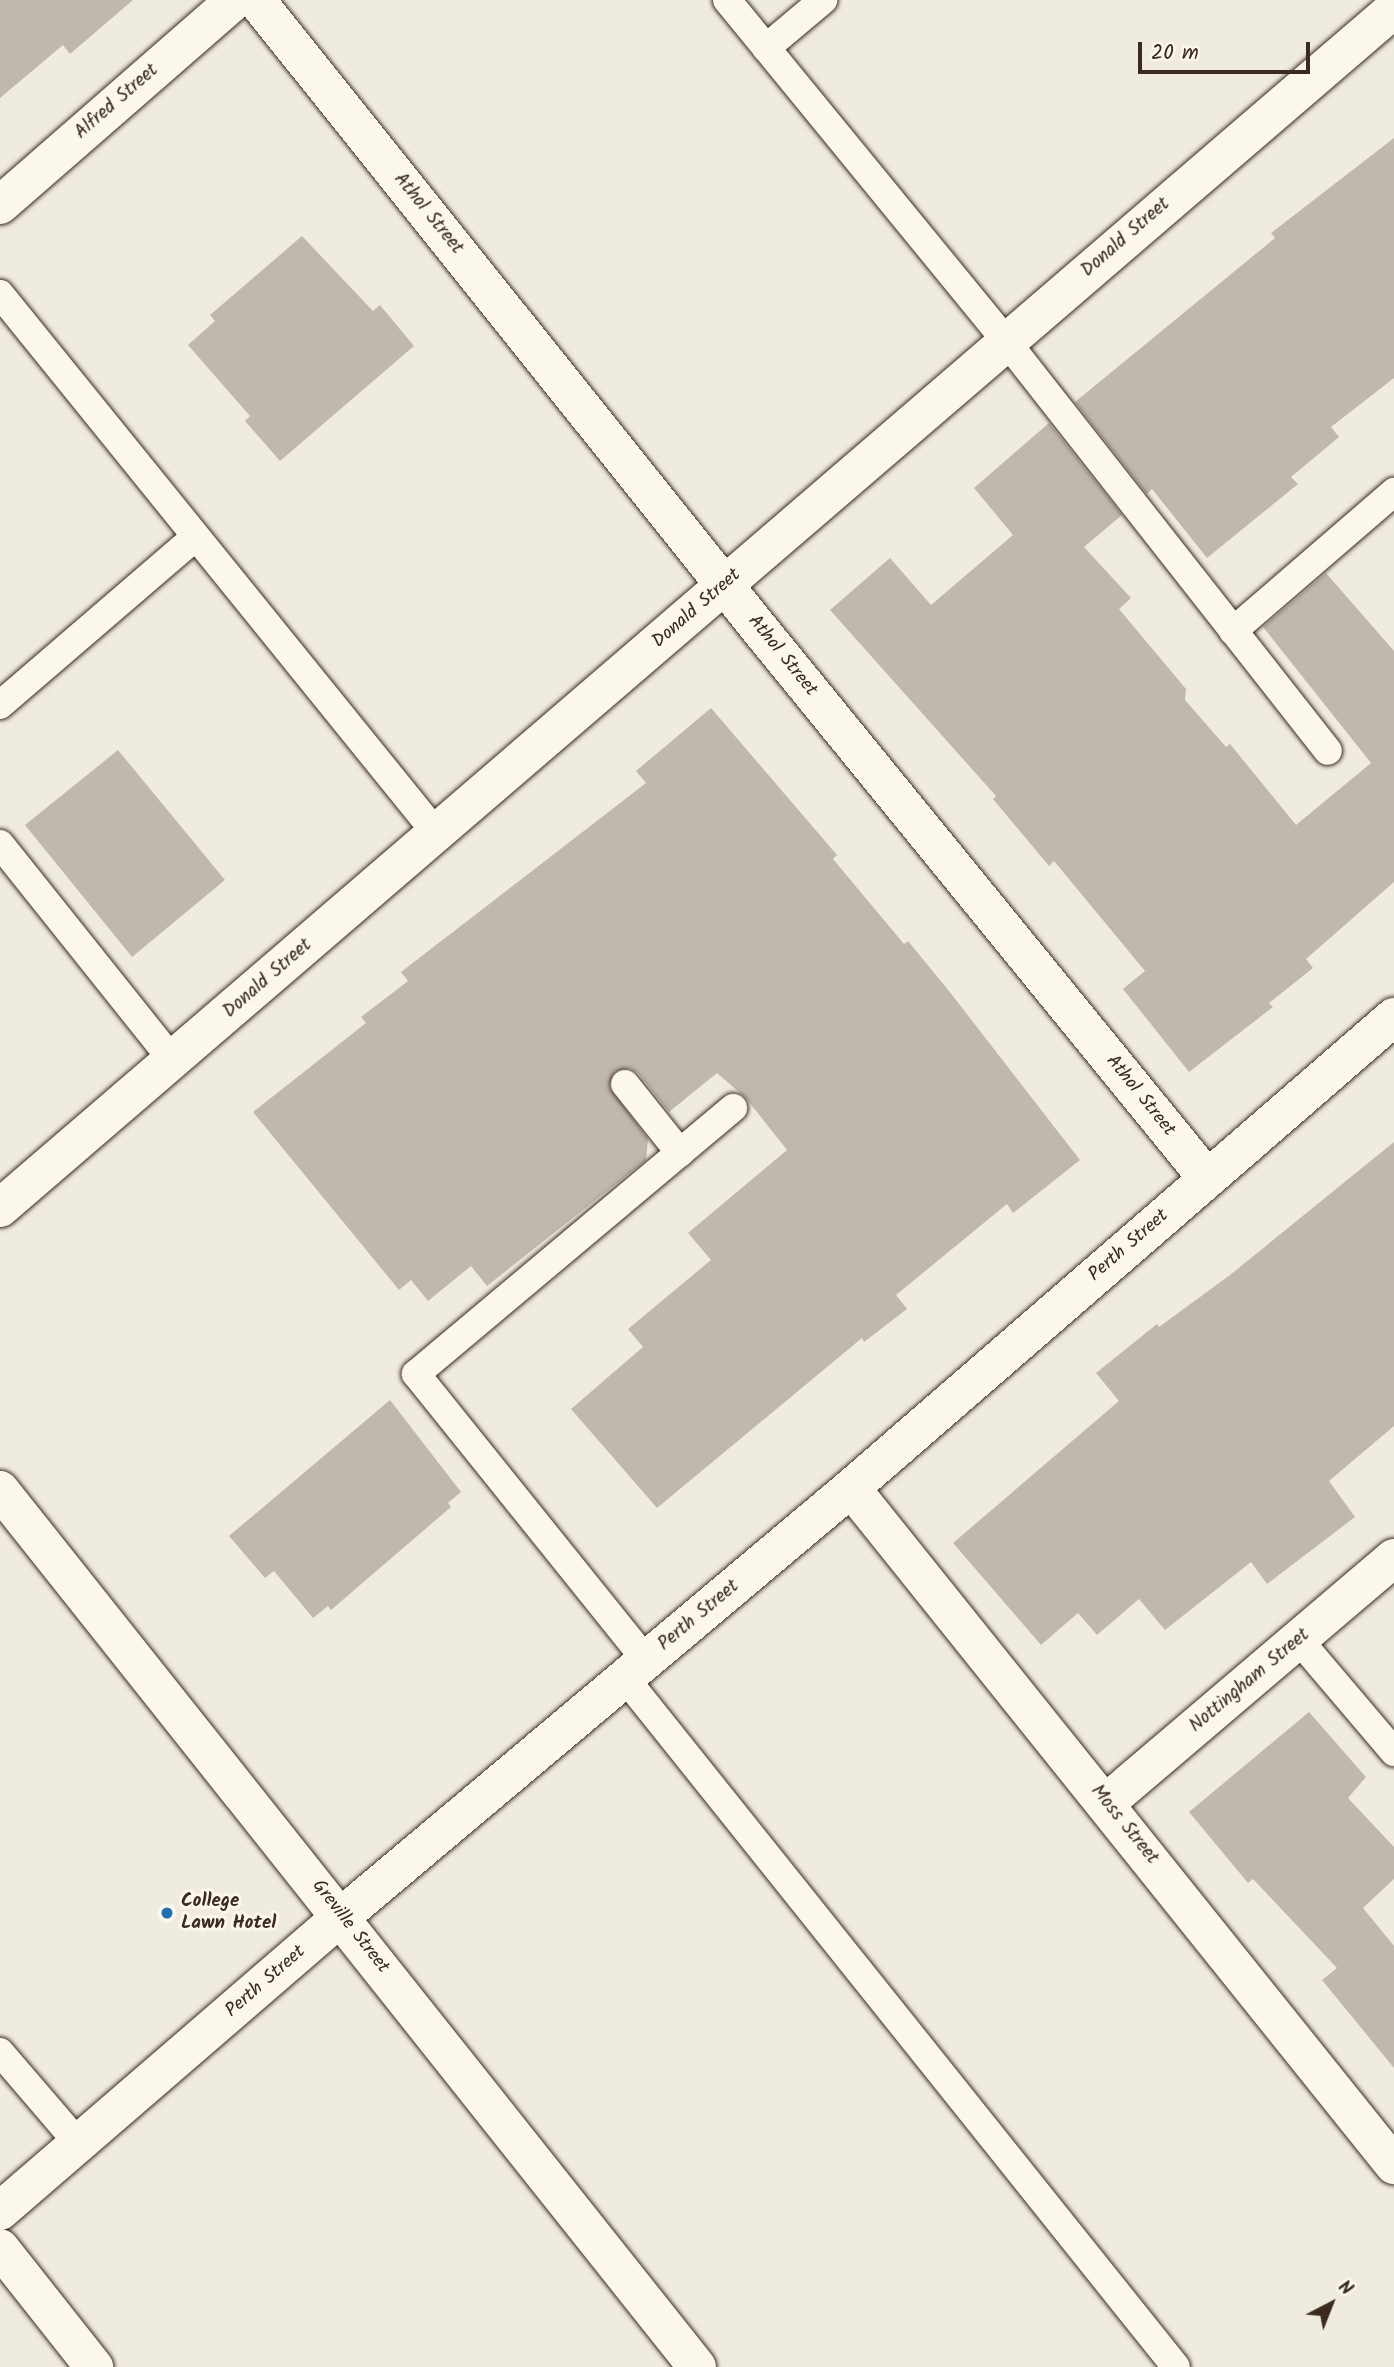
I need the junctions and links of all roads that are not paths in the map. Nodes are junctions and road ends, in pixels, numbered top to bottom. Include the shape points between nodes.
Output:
1 (235, 0) edge
2 (256, 0) edge
3 (727, 0) edge
4 (822, 0) edge
5 (1394, 9) edge
6 (766, 48) junction
7 (0, 205) edge
8 (0, 294) edge
9 (1006, 341) junction
10 (1394, 492) edge
11 (195, 537) junction
12 (725, 584) junction
13 (1233, 631) junction
14 (0, 705) edge
15 (1328, 751) dead end
16 (436, 833) junction
17 (0, 844) edge
18 (1394, 1017) edge
19 (173, 1061) junction
20 (625, 1084) dead end
21 (733, 1108) dead end
22 (680, 1153) junction
23 (1207, 1178) junction
24 (0, 1208) edge
25 (850, 1488) junction
26 (0, 1490) edge
27 (1394, 1558) edge
28 (1299, 1640) junction
29 (636, 1669) junction
30 (1394, 1752) edge
31 (1106, 1803) junction
32 (342, 1916) junction
33 (0, 2052) edge
34 (78, 2143) junction
35 (1394, 2165) edge
36 (0, 2211) edge
37 (0, 2248) edge
38 (94, 2367) edge
39 (697, 2367) edge
40 (1175, 2367) edge

1 - 7 street, Alfred Street
2 - 12 street, Athol Street
3 - 6 lane
4 - 6 lane
5 - 9 street, Donald Street
6 - 9 lane
8 - 11 lane
9 - 12 street, Donald Street
9 - 13 lane
10 - 13 lane
11 - 14 lane
11 - 16 lane
12 - 16 street, Donald Street
12 - 23 street, Athol Street
13 - 15 lane
16 - 19 street, Donald Street
17 - 19 lane
18 - 23 street, Perth Street
19 - 24 street, Donald Street
20 - 22 lane
21 - 22 lane
22 - 29 lane via 416,1374
23 - 25 street, Perth Street
25 - 29 street, Perth Street
25 - 31 street, Moss Street
26 - 32 street, Greville Street
27 - 28 street, Nottingham Street
28 - 30 lane
28 - 31 street, Nottingham Street
29 - 32 street, Perth Street
29 - 40 lane
31 - 35 street, Moss Street
32 - 34 street, Perth Street
32 - 39 street, Greville Street
33 - 34 lane
34 - 36 street, Perth Street
37 - 38 street

